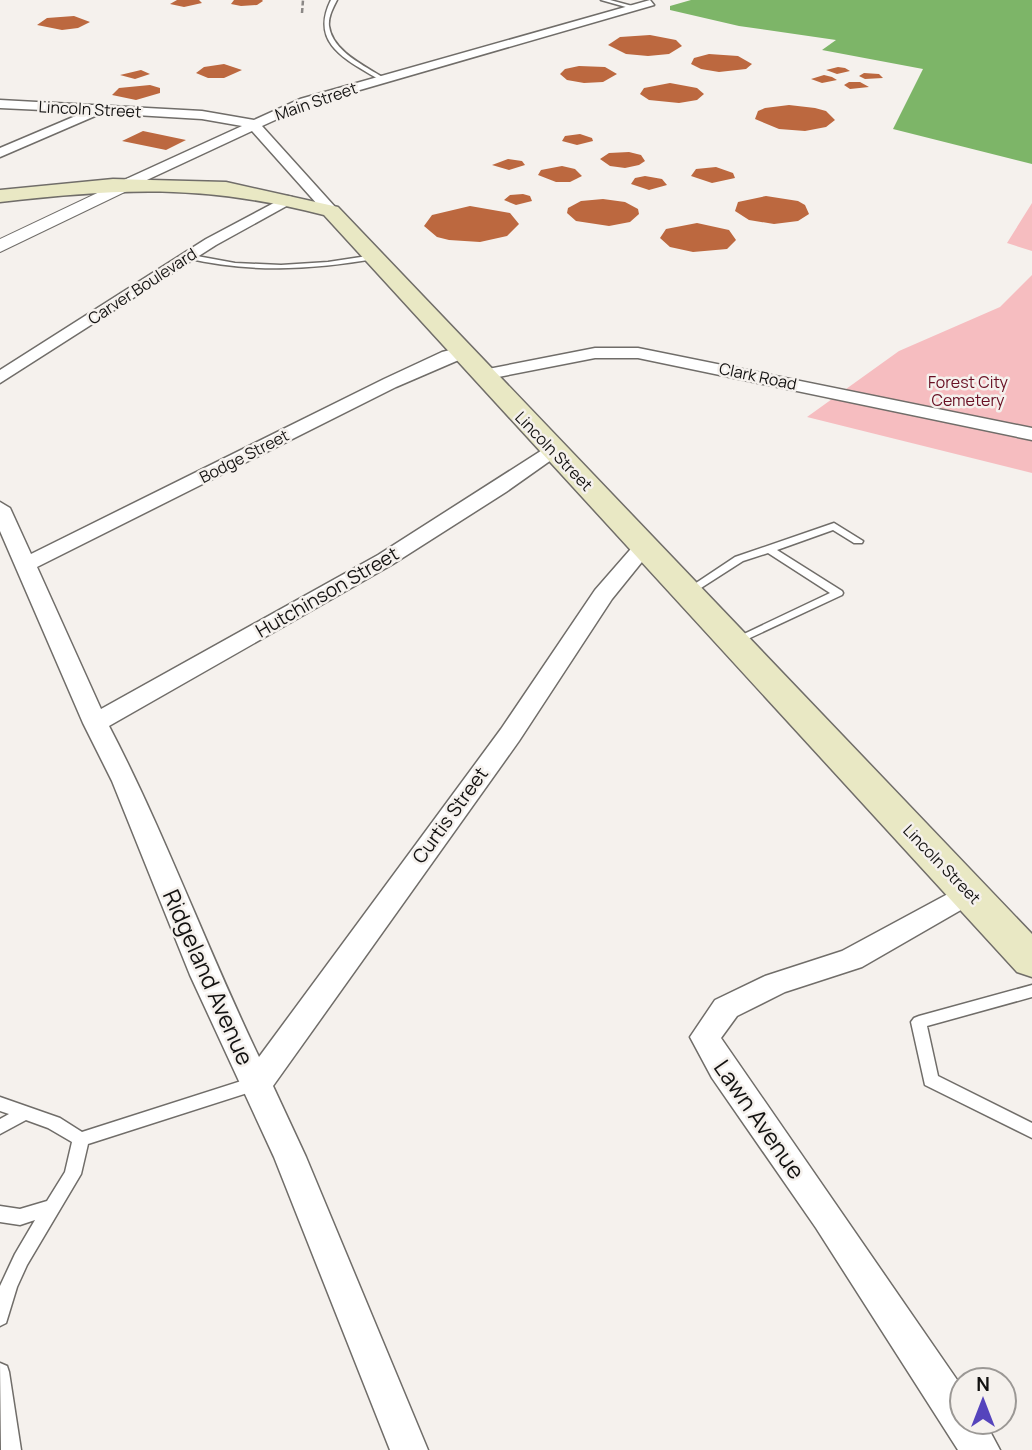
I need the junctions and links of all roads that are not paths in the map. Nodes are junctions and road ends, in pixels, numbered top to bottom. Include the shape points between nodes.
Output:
1 (334, 0) edge
2 (604, 0) edge
3 (650, 3) dead end
4 (633, 7) junction
5 (382, 79) junction
6 (0, 104) edge
7 (104, 109) junction
8 (253, 124) junction
9 (0, 153) edge
10 (129, 183) junction
11 (0, 196) edge
12 (287, 200) junction
13 (331, 211) junction
14 (0, 246) edge
15 (189, 256) junction
16 (374, 257) junction
17 (462, 352) junction
18 (483, 375) junction
19 (0, 377) edge
20 (1032, 434) edge
21 (554, 451) junction
22 (0, 508) edge
23 (858, 541) dead end
24 (643, 547) junction
25 (769, 549) junction
26 (27, 564) junction
27 (686, 593) junction
28 (732, 642) junction
29 (95, 723) junction
30 (970, 892) junction
31 (1032, 961) edge
32 (1032, 990) edge
33 (257, 1083) junction
34 (0, 1104) edge
35 (25, 1113) junction
36 (0, 1127) edge
37 (1032, 1131) edge
38 (81, 1139) junction
39 (53, 1207) junction
40 (0, 1214) edge
41 (0, 1317) edge
42 (0, 1372) edge
43 (948, 1401) edge
44 (11, 1450) edge
45 (409, 1450) edge

1 - 5 lane via 325,20 329,38
2 - 4 lane
3 - 4 street, Main Street
4 - 5 street, Main Street
5 - 8 street, Main Street via 304,102
6 - 7 street, Lincoln Street
7 - 8 street, Lincoln Street via 202,115
7 - 9 street
8 - 10 street, Main Street
8 - 13 street, Lincoln Street
10 - 11 main road
10 - 12 main road via 214,187
10 - 14 street, Main Street
12 - 13 main road
12 - 15 street, Carver Boulevard
13 - 16 main road, Lincoln Street
15 - 16 lane via 253,267 314,267
15 - 19 street, Carver Boulevard
16 - 17 main road, Lincoln Street
17 - 18 main road, Lincoln Street
17 - 26 street, Bodge Street via 390,383
18 - 20 street, Clark Road via 595,353 638,353
18 - 21 main road, Lincoln Street
21 - 24 main road, Lincoln Street
21 - 29 street, Hutchinson Street via 430,532
22 - 26 street, Ridgeland Avenue
23 - 25 lane via 834,526
24 - 27 main road, Lincoln Street
24 - 33 street, Curtis Street via 603,595 510,735
25 - 27 lane via 739,559
25 - 28 lane via 838,593
26 - 29 street, Ridgeland Avenue
27 - 28 main road, Lincoln Street
28 - 30 main road, Lincoln Street
29 - 33 street, Ridgeland Avenue via 125,781 205,975
30 - 31 main road, Lincoln Street
30 - 43 street, Lawn Avenue via 852,959 775,984 726,1008 705,1037
32 - 37 lane via 919,1022 931,1080
33 - 38 lane
33 - 45 street, Ridgeland Avenue
34 - 35 lane
35 - 36 lane
35 - 38 lane
38 - 39 lane via 73,1174
39 - 40 lane via 20,1217
39 - 41 lane via 23,1254
42 - 44 lane

